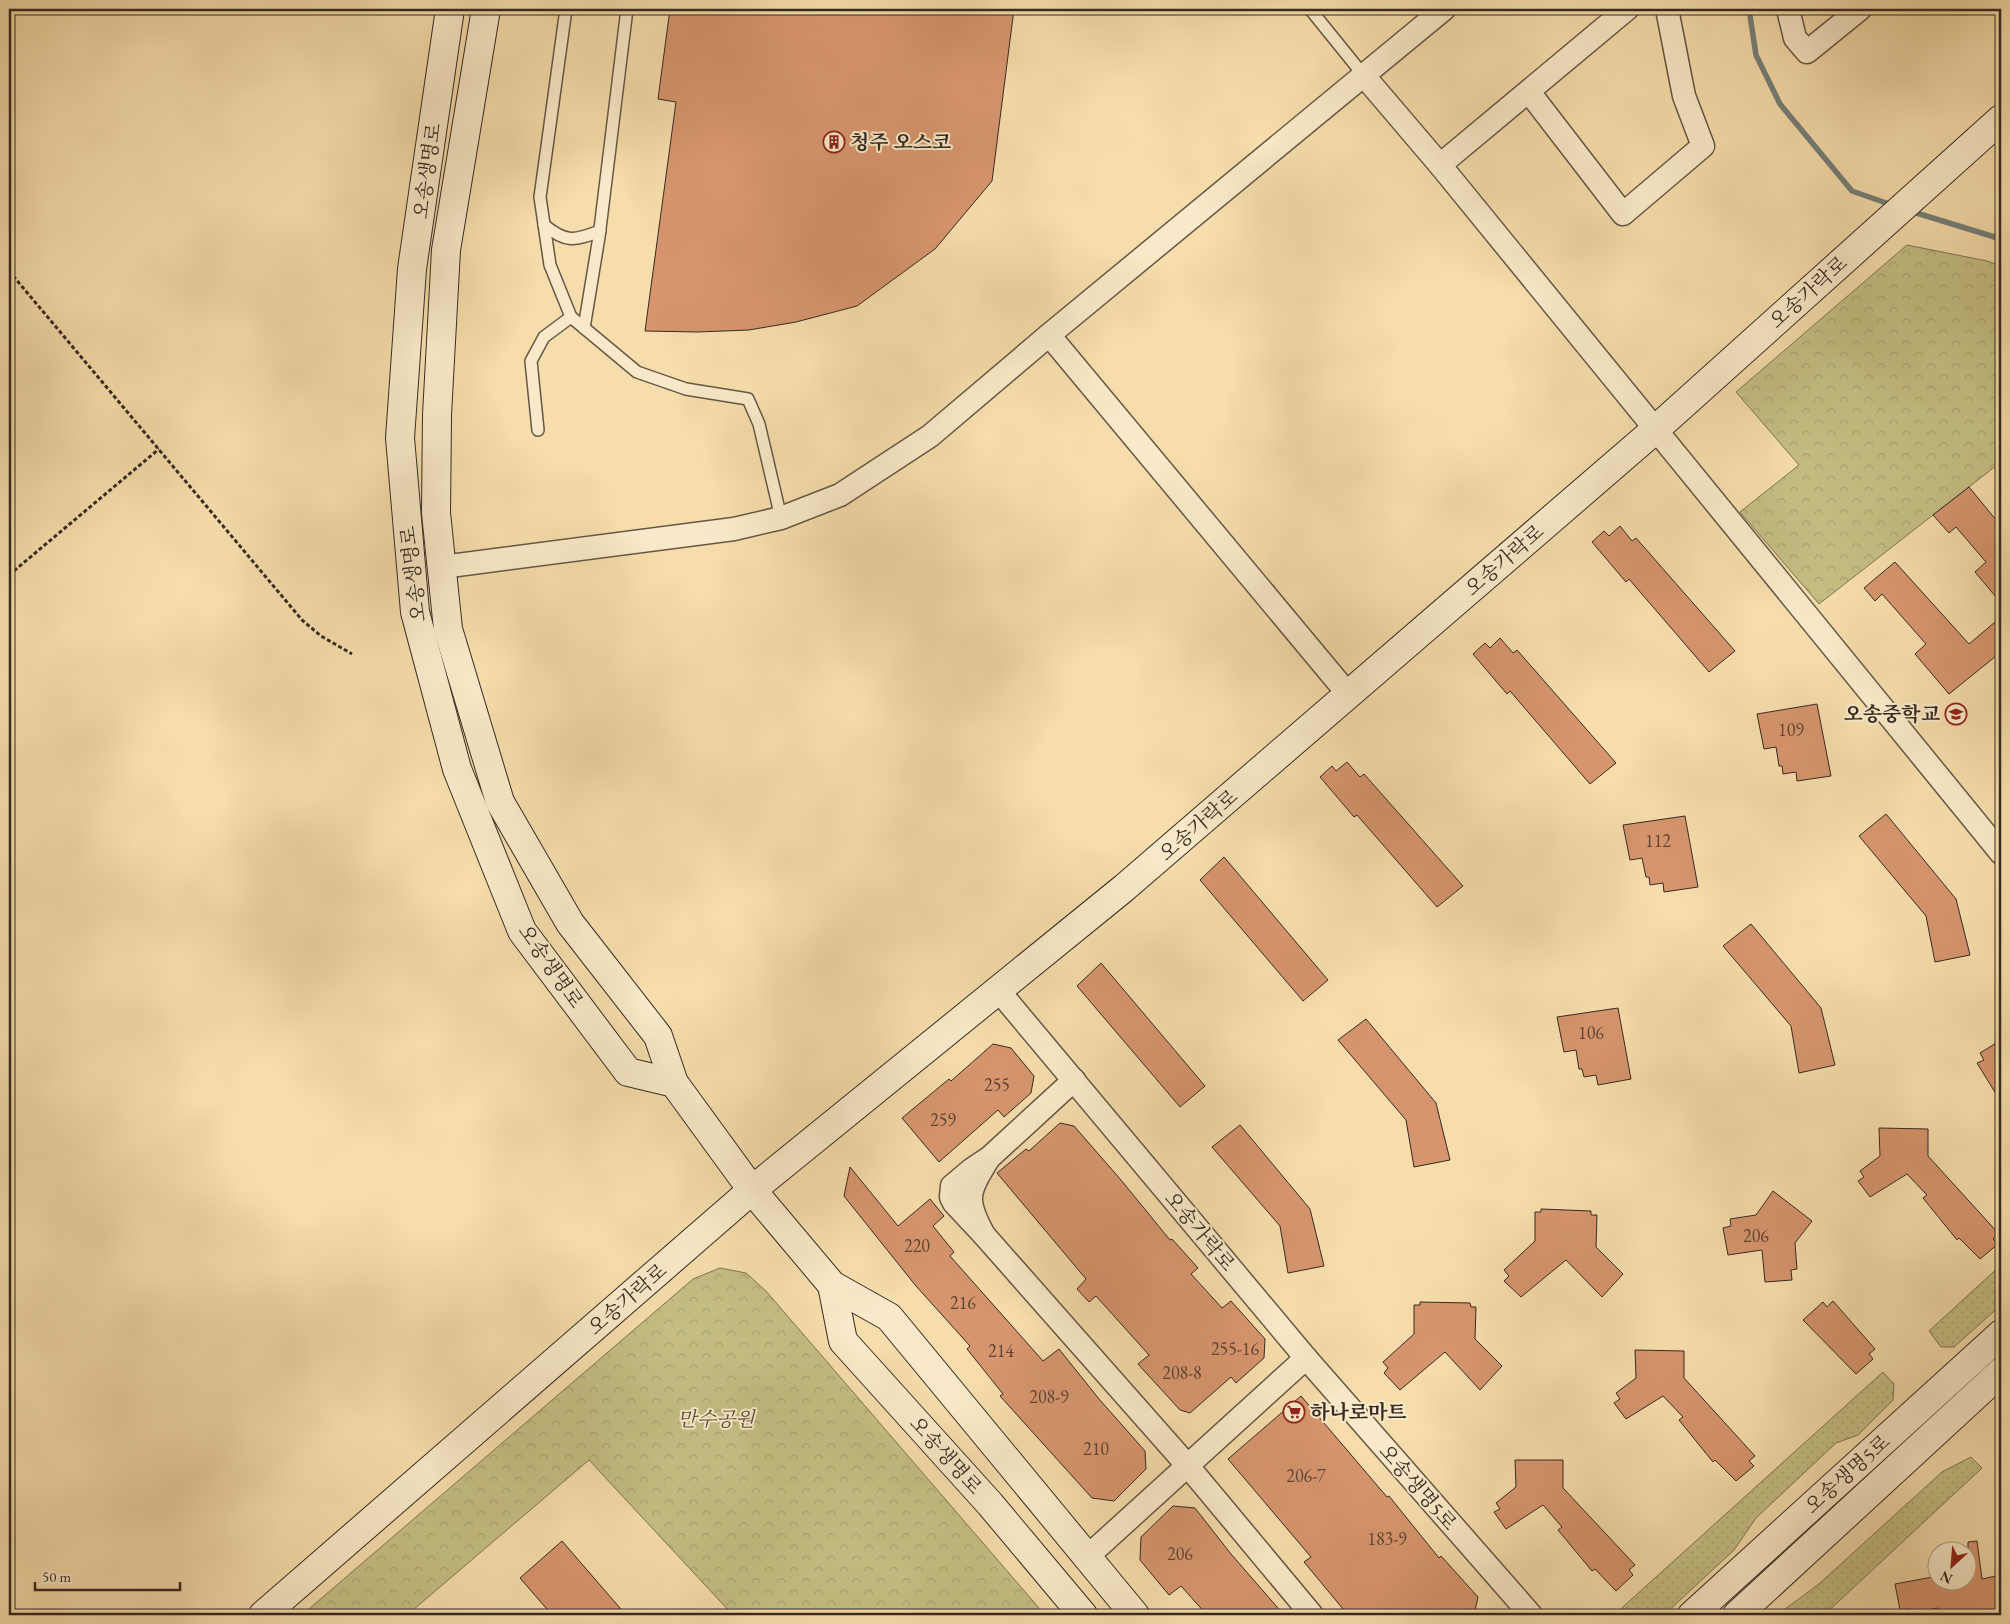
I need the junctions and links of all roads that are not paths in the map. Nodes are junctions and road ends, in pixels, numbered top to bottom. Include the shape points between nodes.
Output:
1 (450, 9) edge
2 (486, 9) edge
3 (566, 9) edge
4 (627, 9) edge
5 (1310, 9) edge
6 (1444, 9) edge
7 (1627, 9) edge
8 (1667, 9) edge
9 (1788, 9) edge
10 (1860, 9) edge
11 (1364, 76) junction
12 (1529, 92) junction
13 (2001, 120) edge
14 (1440, 165) junction
15 (544, 224) junction
16 (600, 231) junction
17 (571, 317) junction
18 (584, 328) junction
19 (1049, 335) junction
20 (1656, 429) junction
21 (538, 430) dead end
22 (781, 518) junction
23 (442, 567) junction
24 (1348, 694) junction
25 (2001, 852) edge
26 (998, 990) junction
27 (1074, 1080) junction
28 (674, 1084) junction
29 (752, 1190) junction
30 (832, 1285) junction
31 (2001, 1334) edge
32 (1306, 1358) junction
33 (2001, 1372) edge
34 (1187, 1465) junction
35 (1087, 1557) junction
36 (1522, 1612) edge
37 (263, 1615) edge
38 (1083, 1615) edge
39 (1135, 1615) edge
40 (1312, 1615) edge
41 (1692, 1615) edge
42 (1737, 1615) edge

1 - 28 street, 오송생명로 via 412,269 400,438 415,612 457,769 522,931 628,1072
2 - 23 street, 오송생명로 via 446,250 436,513
3 - 15 lane via 540,197
4 - 16 lane
5 - 11 lane
6 - 11 street
7 - 12 street
8 - 12 street via 1684,96 1703,146 1623,214
9 - 10 street via 1795,38 1806,52
11 - 14 street
11 - 19 street
12 - 14 street
13 - 20 street, 오송가락로
14 - 20 street
15 - 16 lane via 558,237 577,240
15 - 17 lane via 550,265
16 - 18 lane
17 - 18 lane
17 - 21 lane via 544,337 530,361
18 - 22 lane via 636,372 686,389 748,399 759,424
19 - 22 street via 930,436 840,495
19 - 24 street
20 - 24 street, 오송가락로
20 - 25 street
22 - 23 street via 734,529
23 - 28 street, 오송생명로 via 448,629 500,802 570,923 658,1036
24 - 26 street, 오송가락로 via 1124,888
26 - 27 street, 오송가락로
26 - 29 street, 오송가락로
27 - 32 street, 오송가락로
27 - 34 street via 989,1158 956,1182 950,1191 954,1203
28 - 29 street, 오송생명로
29 - 30 street, 오송생명로
29 - 37 street, 오송가락로
30 - 35 street, 오송생명로 via 890,1317
30 - 38 street, 오송생명로 via 843,1342 990,1504
31 - 41 street, 오송생명5로
32 - 34 street
32 - 36 street, 오송생명5로
33 - 42 street, 오송생명5로
34 - 35 street
34 - 40 street
35 - 39 street, 오송생명로

